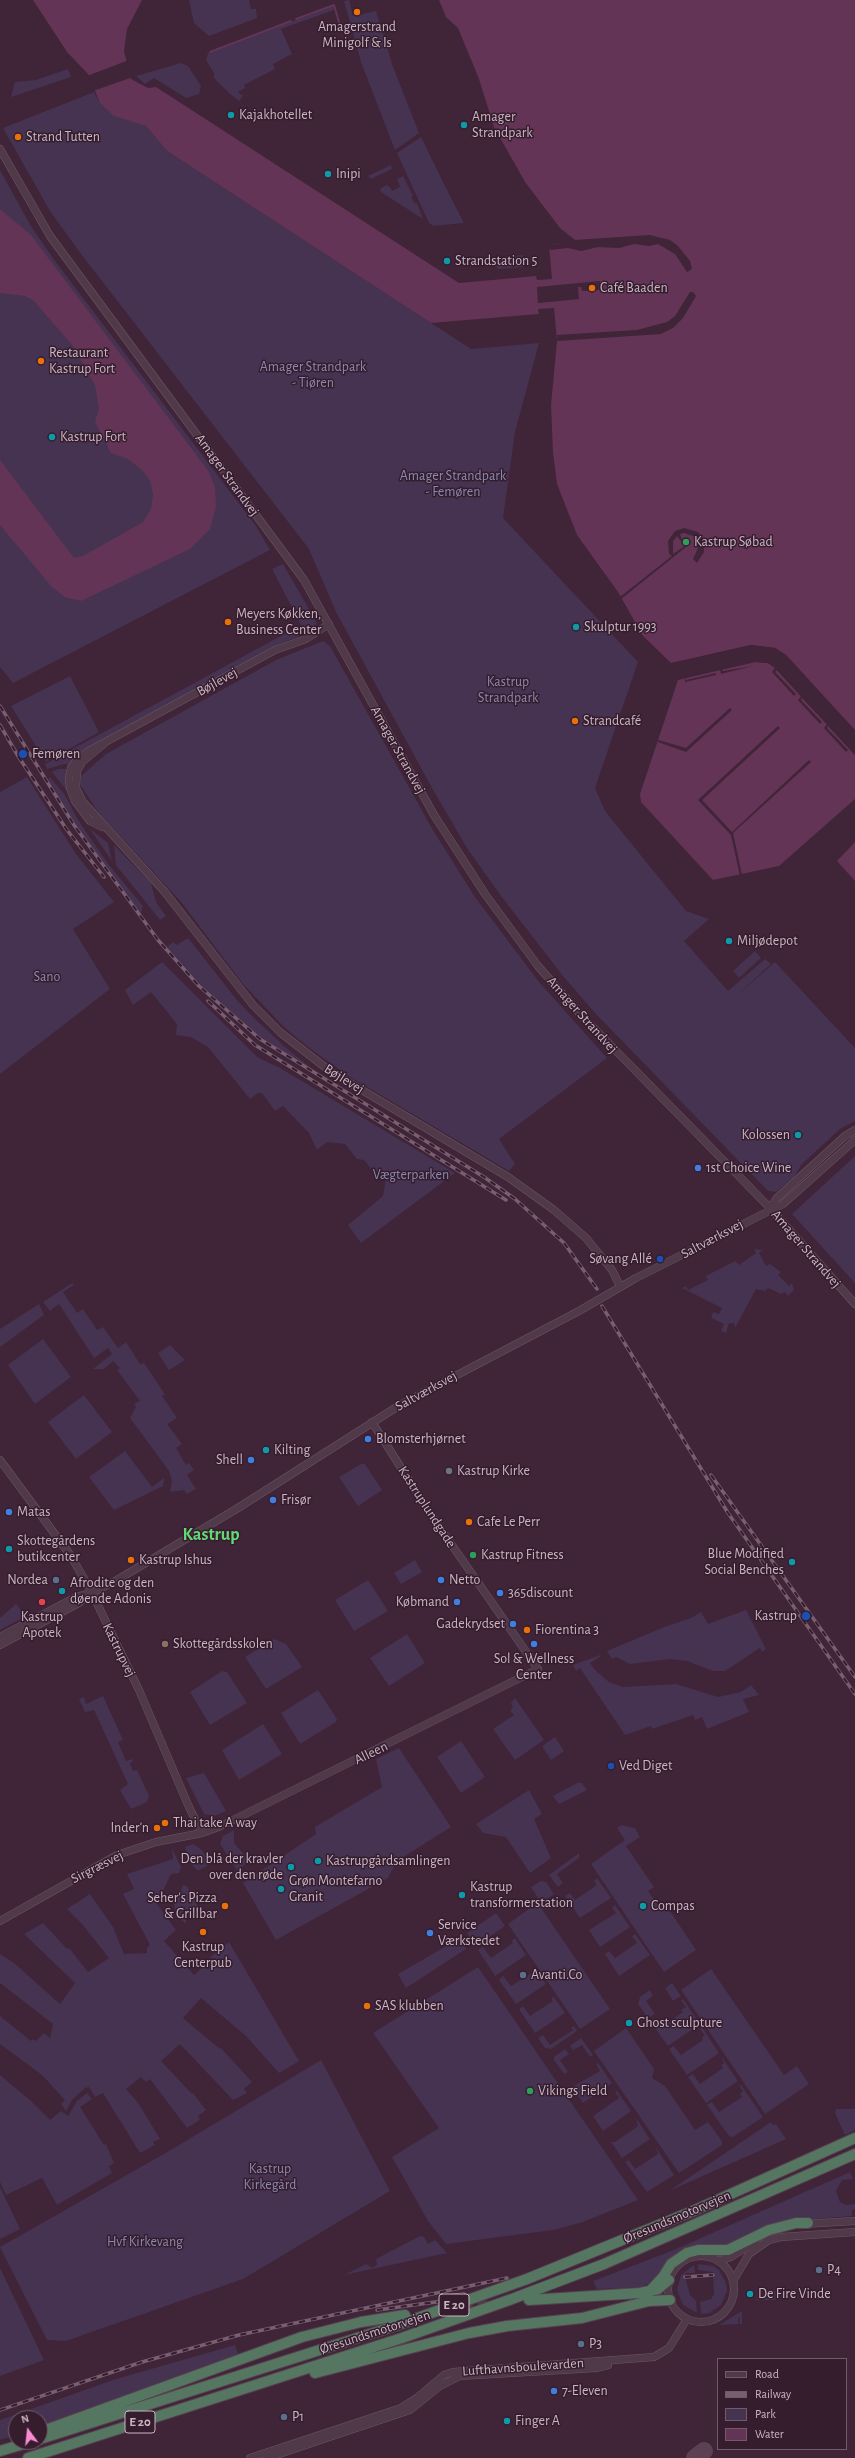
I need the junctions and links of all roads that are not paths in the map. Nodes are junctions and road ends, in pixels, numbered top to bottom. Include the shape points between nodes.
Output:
1 (0, 149) edge
2 (329, 624) junction
3 (855, 1130) edge
4 (855, 1140) edge
5 (770, 1208) junction
6 (620, 1286) junction
7 (855, 1304) edge
8 (372, 1422) junction
9 (0, 1460) edge
10 (92, 1593) junction
11 (0, 1637) edge
12 (0, 1645) edge
13 (538, 1669) joint
14 (202, 1833) junction
15 (0, 1921) edge
16 (855, 2138) edge
17 (855, 2154) edge
18 (855, 2221) edge
19 (808, 2223) junction
20 (855, 2232) edge
21 (718, 2261) junction
22 (669, 2280) junction
23 (733, 2281) junction
24 (650, 2291) junction
25 (529, 2300) dead end
26 (670, 2300) junction
27 (405, 2315) dead end
28 (687, 2319) junction
29 (624, 2360) junction
30 (252, 2387) junction
31 (48, 2429) edge
32 (48, 2436) edge
33 (28, 2458) edge
34 (250, 2458) edge
35 (266, 2458) edge

1 - 2 street, Amager Strandvej via 50,236 284,552
2 - 5 street, Amager Strandvej via 434,815 484,894 538,966 640,1078
2 - 6 street, Bøjlevej via 306,639 275,650 87,752 71,768 70,788 90,821 104,828 164,891 232,980 281,1033 330,1071 534,1195 586,1238 612,1270
3 - 5 street via 845,1136 777,1198
4 - 5 street via 783,1204
5 - 6 street, Saltværksvej
5 - 7 street, Amager Strandvej
6 - 8 street, Saltværksvej via 579,1311 403,1403
8 - 10 street, Saltværksvej via 238,1508
8 - 13 street, Kastruplundgade via 431,1515
9 - 10 street, Kastrupvej via 71,1556
10 - 11 street, Saltværksvej via 76,1597
10 - 12 street, Saltværksvej via 79,1603
10 - 14 street, Kastrupvej via 139,1690
13 - 14 street, Alleen via 262,1807
14 - 15 street, Sirgræsvej via 156,1842 117,1855
16 - 32 highway, Øresundsmotorvejen / E 20 via 693,2211 527,2279 394,2326
17 - 30 highway, Øresundsmotorvejen / E 20 via 604,2264 402,2338
18 - 19 street
19 - 21 street via 770,2234 731,2258
19 - 24 highway via 796,2223 770,2230 728,2250 687,2252 671,2264 663,2278
20 - 23 street via 769,2240 749,2254
21 - 22 street via 705,2256 692,2258 675,2269
21 - 23 street via 727,2269
22 - 24 highway via 658,2289
22 - 26 street
23 - 28 street via 731,2302 720,2316 706,2321
24 - 25 highway
26 - 28 street via 677,2311
26 - 30 highway via 649,2301 582,2318 469,2333
27 - 31 highway via 361,2322 302,2337
28 - 29 street, Lufthavnsboulevarden via 674,2341 662,2353 646,2359
29 - 34 street, Lufthavnsboulevarden via 453,2372 444,2375 401,2408
29 - 35 street, Lufthavnsboulevarden via 596,2368 460,2376 440,2386 421,2403 399,2415
30 - 33 highway, Øresundsmotorvejen / E 20

